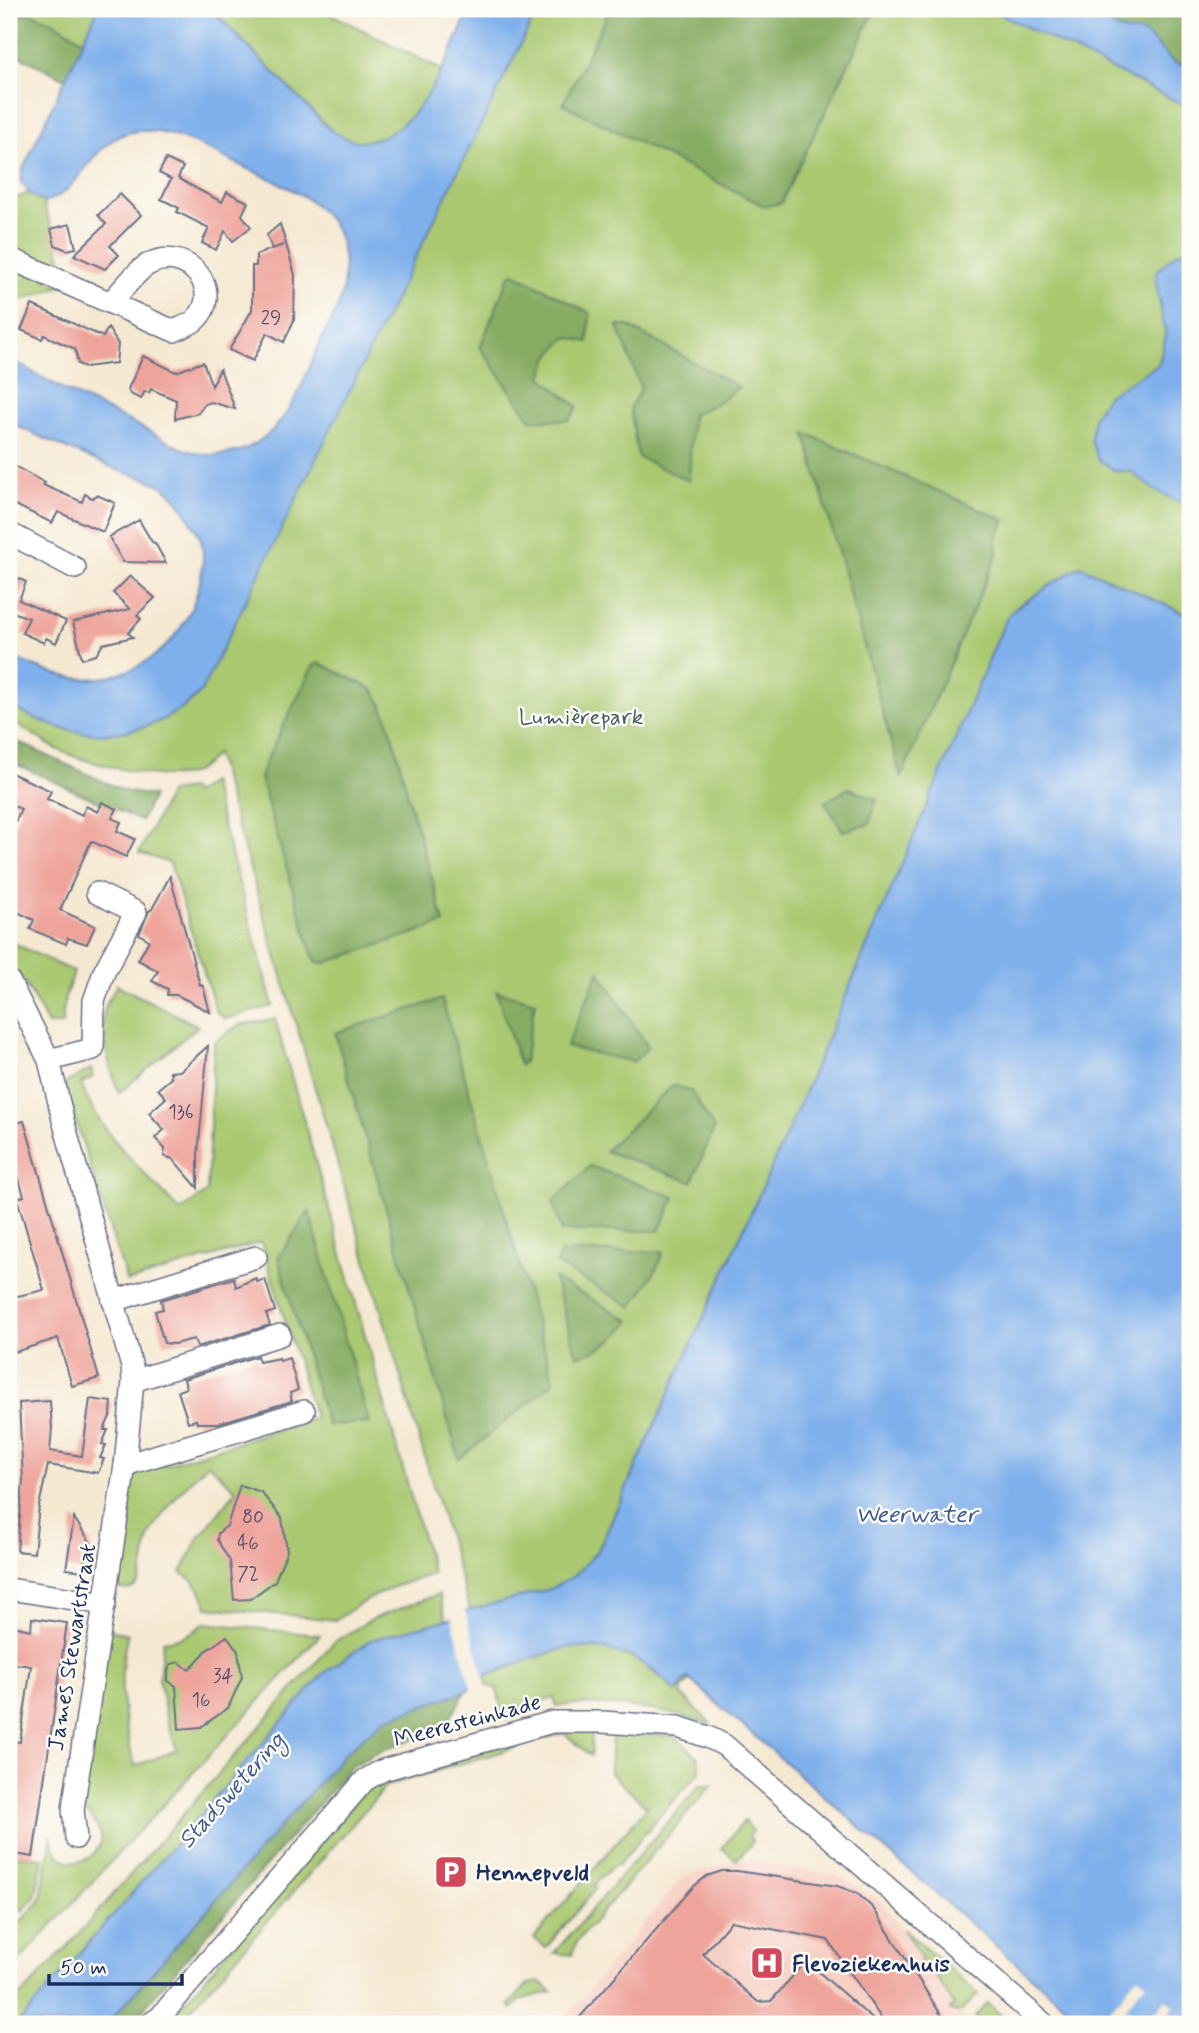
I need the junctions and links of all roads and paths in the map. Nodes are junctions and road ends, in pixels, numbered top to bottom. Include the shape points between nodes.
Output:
1 (9, 258) edge
2 (111, 302) dead end
3 (9, 533) edge
4 (75, 568) dead end
5 (97, 893) dead end
6 (9, 981) edge
7 (49, 1060) junction
8 (256, 1257) dead end
9 (113, 1301) junction
10 (280, 1335) dead end
11 (133, 1381) junction
12 (304, 1411) dead end
13 (125, 1465) junction
14 (9, 1589) edge
15 (105, 1604) junction
16 (76, 1838) dead end
17 (156, 2022) edge
18 (1044, 2024) edge

1 - 2 street
3 - 4 street
5 - 7 street via 136,912 94,1001 93,1049
6 - 7 street, James Stewartstraat
7 - 9 street, James Stewartstraat
8 - 9 street
9 - 11 street, James Stewartstraat
10 - 11 street
11 - 13 street, James Stewartstraat
12 - 13 street
13 - 15 street, James Stewartstraat
14 - 15 street
15 - 16 street, James Stewartstraat via 73,1809
17 - 18 street, Meeresteinkade via 372,1775 552,1722 603,1722 678,1727 724,1745

